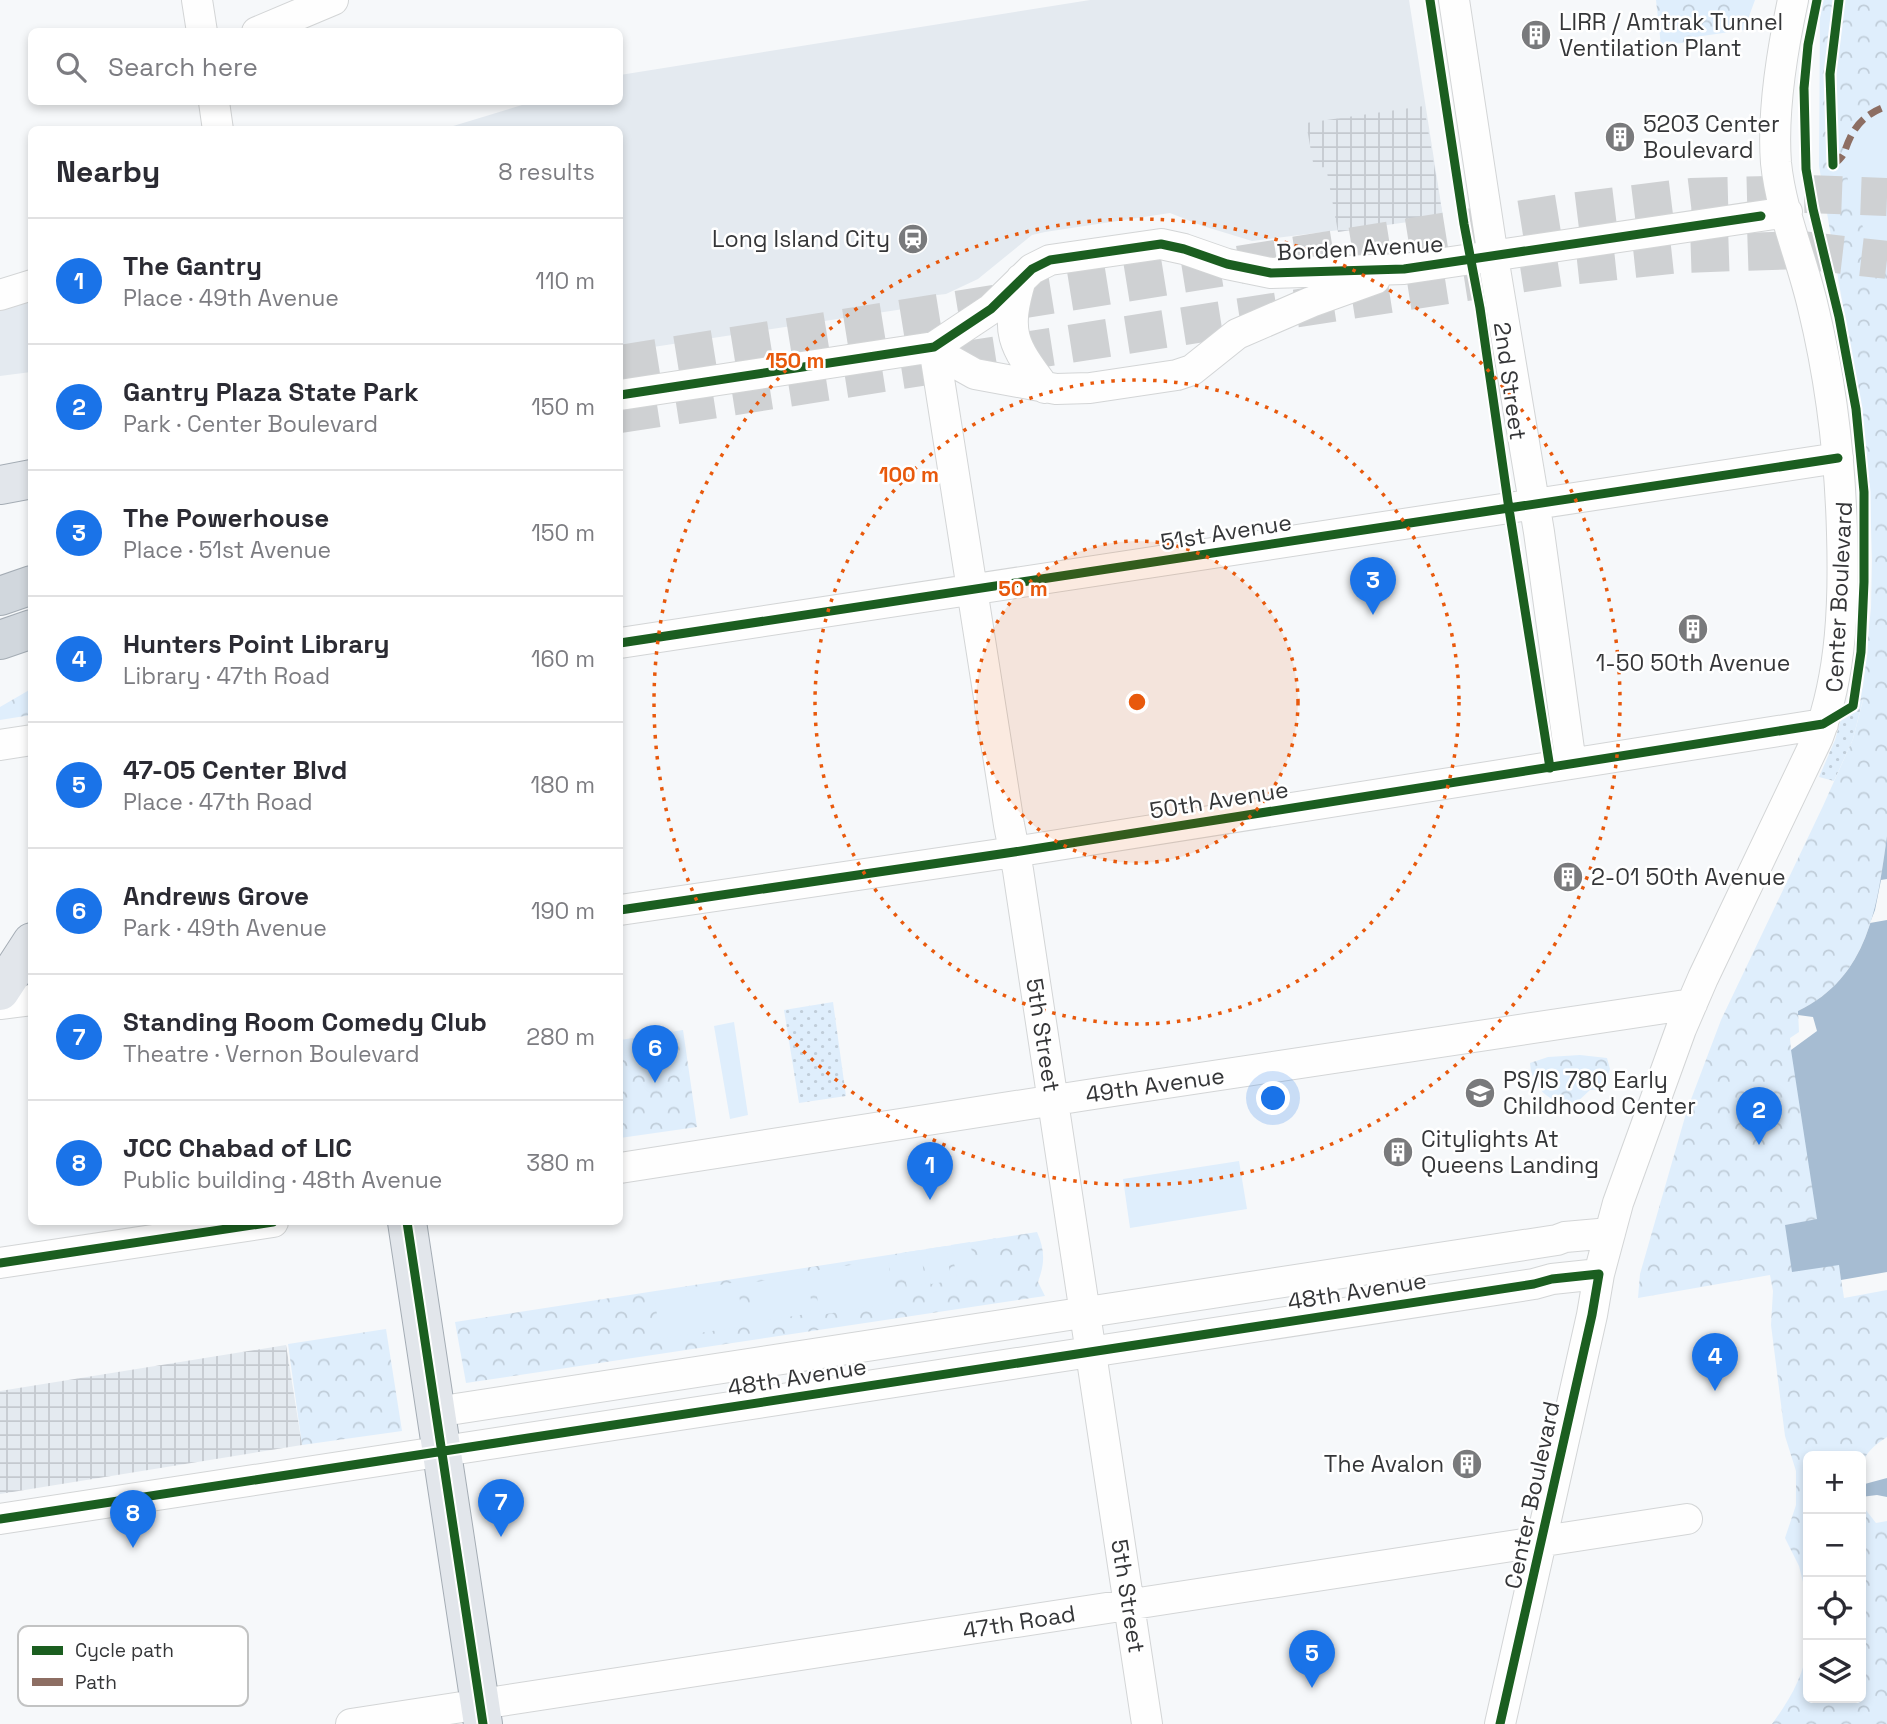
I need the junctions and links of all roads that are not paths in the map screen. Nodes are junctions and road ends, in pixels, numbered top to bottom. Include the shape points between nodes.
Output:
1 (197, 0) edge
2 (333, 0) edge
3 (1454, 0) edge
4 (1793, 0) edge
5 (201, 28) edge
6 (266, 28) edge
7 (214, 105) edge
8 (217, 126) edge
9 (1787, 212) junction
10 (1493, 257) junction
11 (1404, 269) junction
12 (1021, 279) junction
13 (28, 286) edge
14 (0, 295) edge
15 (934, 347) junction
16 (1045, 388) junction
17 (623, 395) edge
18 (1838, 458) junction
19 (28, 481) edge
20 (0, 485) edge
21 (1534, 505) junction
22 (28, 572) edge
23 (0, 581) edge
24 (28, 586) edge
25 (973, 590) junction
26 (0, 596) edge
27 (28, 630) edge
28 (0, 640) edge
29 (623, 643) edge
30 (1823, 724) junction
31 (28, 741) edge
32 (0, 745) edge
33 (1571, 764) junction
34 (1014, 852) junction
35 (623, 910) edge
36 (28, 948) edge
37 (0, 991) edge
38 (28, 1000) edge
39 (0, 1004) edge
40 (1692, 1004) junction
41 (1052, 1101) junction
42 (623, 1168) edge
43 (253, 1225) edge
44 (407, 1225) edge
45 (1610, 1233) junction
46 (0, 1263) edge
47 (1599, 1274) junction
48 (1084, 1313) junction
49 (1090, 1352) junction
50 (436, 1412) junction
51 (442, 1451) junction
52 (0, 1519) edge
53 (1687, 1519) dead end
54 (1542, 1542) junction
55 (1129, 1605) junction
56 (482, 1714) edge
57 (351, 1724) edge
58 (1147, 1724) edge
59 (1500, 1724) edge

1 - 5 street
2 - 6 street
3 - 10 street, 2nd Street
4 - 9 street, Center Boulevard via 1781,62 1775,144
7 - 8 street
9 - 10 street, Borden Avenue
9 - 18 street, Center Boulevard via 1814,308
10 - 11 street, Borden Avenue
10 - 21 street, 2nd Street
11 - 12 street, Borden Avenue via 1271,273 1161,244 1049,260
11 - 16 street, Borden Avenue via 1237,334 1184,374 1090,388
12 - 15 street, Borden Avenue via 991,309
12 - 16 street via 1012,311 1012,332 1017,349
13 - 14 street
15 - 16 street, Borden Avenue via 975,374
15 - 17 street, Borden Avenue
15 - 25 street, 5th Street
18 - 21 street, 51st Avenue
18 - 30 street, Center Boulevard via 1842,612
19 - 20 main road
21 - 25 street, 51st Avenue
21 - 33 street, 2nd Street
22 - 23 highway
24 - 26 highway
25 - 29 street, 51st Avenue
25 - 34 street, 5th Street
27 - 28 highway
30 - 33 street, 50th Avenue
30 - 40 street, Center Boulevard
31 - 32 street
33 - 34 street, 50th Avenue
34 - 35 street, 50th Avenue
34 - 41 street, 5th Street
36 - 37 main road
38 - 39 street
40 - 41 street, 49th Avenue
40 - 45 street, Center Boulevard via 1637,1146
41 - 42 street, 49th Avenue
41 - 48 street, 5th Street
43 - 46 street
44 - 50 main road
45 - 47 street, Center Boulevard
45 - 48 street, 48th Avenue
47 - 49 street, 48th Avenue
47 - 54 street, Center Boulevard
48 - 49 street, 5th Street
48 - 50 street, 48th Avenue
49 - 51 street, 48th Avenue
49 - 55 street, 5th Street
50 - 51 main road
51 - 52 street, 48th Avenue
51 - 56 main road
53 - 54 street, 47th Road
54 - 55 street, 47th Road
54 - 59 street, Center Boulevard
55 - 56 street, 47th Road
55 - 58 street, 5th Street
56 - 57 street, 47th Road

